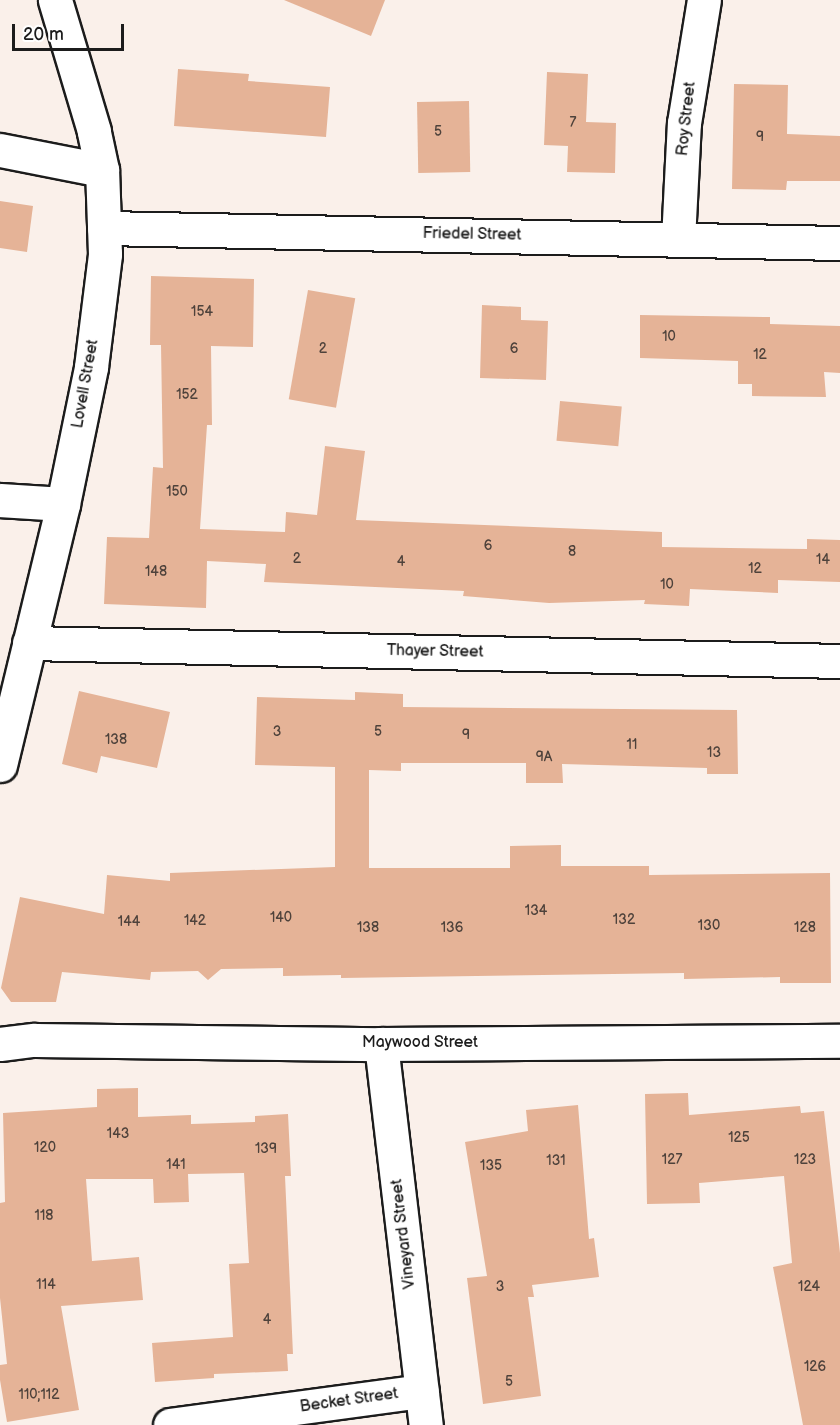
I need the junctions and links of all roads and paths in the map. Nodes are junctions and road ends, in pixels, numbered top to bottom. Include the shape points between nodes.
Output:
1 (55, 0) edge
2 (704, 0) edge
3 (0, 150) edge
4 (102, 170) junction
5 (104, 228) junction
6 (678, 240) junction
7 (840, 243) edge
8 (0, 500) edge
9 (63, 504) junction
10 (29, 643) junction
11 (840, 661) edge
12 (0, 765) edge
13 (840, 1041) edge
14 (0, 1044) edge
15 (381, 1044) junction
16 (422, 1391) junction
17 (170, 1425) edge
18 (426, 1425) edge

1 - 4 street, Lovell Street
2 - 6 street, Roy Street via 684,123
3 - 4 street
4 - 5 street, Lovell Street
5 - 6 street, Friedel Street
5 - 9 street, Lovell Street via 105,254 92,356
6 - 7 street, Friedel Street
8 - 9 street
9 - 10 street, Lovell Street
10 - 11 street, Thayer Street
10 - 12 street, Lovell Street
13 - 15 street, Maywood Street
14 - 15 street, Maywood Street via 35,1040
15 - 16 street, Vineyard Street
16 - 17 street, Becket Street
16 - 18 street, Vineyard Street

